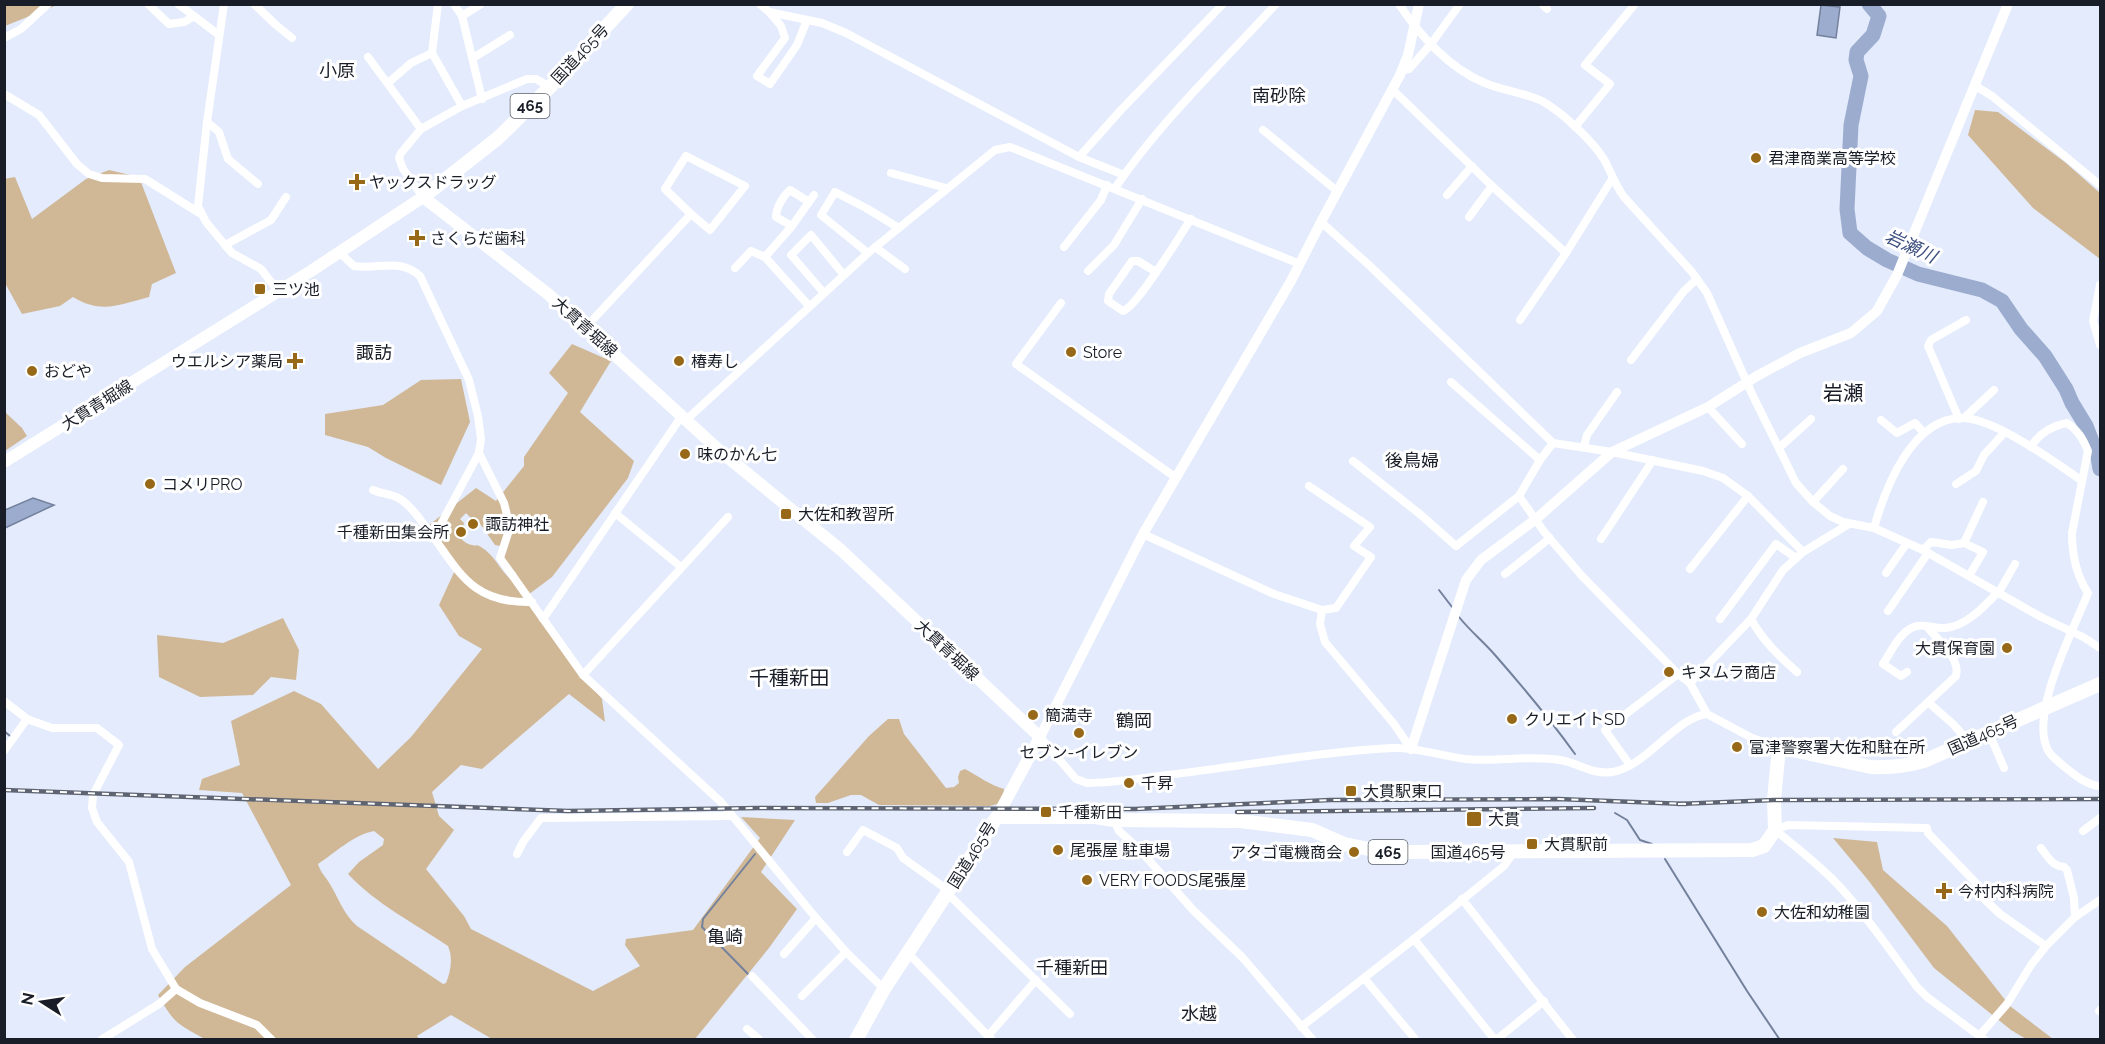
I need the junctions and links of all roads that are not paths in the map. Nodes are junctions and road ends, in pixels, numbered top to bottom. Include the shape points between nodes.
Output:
1 (48, 4) edge
2 (148, 4) edge
3 (178, 4) edge
4 (224, 4) edge
5 (254, 4) edge
6 (438, 4) edge
7 (454, 4) edge
8 (481, 4) edge
9 (627, 4) edge
10 (760, 4) edge
11 (1223, 4) edge
12 (1276, 4) edge
13 (1399, 4) edge
14 (1419, 4) edge
15 (1460, 4) edge
16 (1635, 4) edge
17 (2008, 4) edge
18 (769, 12) junction
19 (462, 16) junction
20 (193, 17) junction
21 (807, 20) junction
22 (1414, 25) junction
23 (219, 35) junction
24 (510, 35) dead end
25 (4, 38) edge
26 (292, 38) dead end
27 (1431, 44) junction
28 (432, 53) junction
29 (368, 57) dead end
30 (473, 58) junction
31 (1402, 70) junction
32 (388, 83) junction
33 (1974, 85) junction
34 (550, 87) junction
35 (1392, 89) junction
36 (4, 94) edge
37 (482, 99) junction
38 (462, 106) junction
39 (207, 122) junction
40 (1575, 127) junction
41 (421, 129) junction
42 (1263, 130) dead end
43 (1079, 157) junction
44 (1472, 166) junction
45 (891, 173) dead end
46 (1124, 175) junction
47 (1612, 179) junction
48 (258, 184) dead end
49 (2100, 185) edge
50 (1492, 186) junction
51 (1111, 187) junction
52 (946, 188) junction
53 (1337, 191) junction
54 (1447, 195) dead end
55 (286, 197) dead end
56 (423, 197) junction
57 (1142, 199) junction
58 (201, 214) junction
59 (691, 214) junction
60 (1469, 217) dead end
61 (1191, 219) junction
62 (1321, 222) junction
63 (792, 226) junction
64 (899, 228) junction
65 (225, 246) junction
66 (875, 247) junction
67 (1064, 247) dead end
68 (340, 253) junction
69 (868, 253) junction
70 (1566, 253) junction
71 (765, 257) junction
72 (1300, 264) junction
73 (735, 268) dead end
74 (905, 269) dead end
75 (1088, 272) dead end
76 (1156, 272) junction
77 (843, 274) junction
78 (1697, 279) junction
79 (2100, 285) edge
80 (278, 291) junction
81 (823, 292) junction
82 (1061, 303) dead end
83 (809, 306) junction
84 (1520, 320) dead end
85 (1966, 320) dead end
86 (586, 327) junction
87 (2100, 345) edge
88 (1631, 360) dead end
89 (1451, 382) dead end
90 (1748, 382) junction
91 (1994, 390) dead end
92 (1617, 392) dead end
93 (1708, 407) junction
94 (683, 419) junction
95 (1811, 419) dead end
96 (1961, 419) junction
97 (1881, 420) dead end
98 (1924, 433) junction
99 (2004, 433) junction
100 (1553, 443) junction
101 (1742, 444) dead end
102 (1584, 446) junction
103 (2031, 447) junction
104 (1779, 448) junction
105 (1612, 452) junction
106 (479, 453) junction
107 (1540, 460) junction
108 (1653, 460) junction
109 (1353, 461) dead end
110 (4, 462) edge
111 (1843, 469) dead end
112 (1175, 477) junction
113 (2081, 480) junction
114 (1956, 484) dead end
115 (1309, 486) dead end
116 (373, 490) dead end
117 (1519, 496) junction
118 (1748, 496) junction
119 (1813, 502) junction
120 (1983, 502) dead end
121 (615, 513) junction
122 (728, 517) dead end
123 (1536, 519) junction
124 (1849, 524) junction
125 (1874, 528) junction
126 (1143, 534) junction
127 (434, 537) junction
128 (1550, 538) junction
129 (1601, 539) dead end
130 (1907, 543) junction
131 (1964, 543) junction
132 (1925, 551) junction
133 (1799, 555) junction
134 (2015, 564) dead end
135 (681, 567) junction
136 (1690, 569) dead end
137 (1886, 573) dead end
138 (1505, 574) dead end
139 (1969, 576) junction
140 (1999, 592) junction
141 (532, 602) junction
142 (1322, 610) junction
143 (1888, 611) dead end
144 (543, 619) junction
145 (1720, 619) dead end
146 (1751, 620) junction
147 (1928, 628) junction
148 (2072, 632) junction
149 (2100, 648) edge
150 (1797, 672) dead end
151 (1907, 672) dead end
152 (1678, 674) junction
153 (583, 675) junction
154 (1690, 683) junction
155 (2100, 684) edge
156 (4, 701) edge
157 (1929, 703) junction
158 (2046, 707) junction
159 (1707, 714) junction
160 (27, 719) junction
161 (1896, 732) dead end
162 (1989, 733) junction
163 (1040, 737) junction
164 (1968, 741) junction
165 (1779, 747) junction
166 (1411, 749) junction
167 (4, 751) edge
168 (1630, 765) junction
169 (2004, 768) dead end
170 (2097, 786) dead end
171 (732, 816) junction
172 (996, 817) junction
173 (2100, 818) edge
174 (1114, 820) junction
175 (1774, 830) junction
176 (2083, 831) dead end
177 (2041, 848) dead end
178 (847, 852) dead end
179 (1514, 852) junction
180 (517, 854) dead end
181 (948, 892) junction
182 (1462, 899) junction
183 (2100, 900) edge
184 (2075, 917) junction
185 (816, 918) junction
186 (1414, 939) junction
187 (2046, 946) junction
188 (846, 952) junction
189 (908, 953) junction
190 (784, 954) dead end
191 (752, 976) dead end
192 (1364, 978) junction
193 (1036, 980) junction
194 (176, 989) junction
195 (884, 989) junction
196 (802, 996) dead end
197 (1544, 1001) junction
198 (1070, 1014) dead end
199 (1301, 1027) junction
200 (747, 1029) dead end
201 (1982, 1037) edge
202 (990, 1038) edge
203 (101, 1040) edge
204 (272, 1040) edge
205 (760, 1040) edge
206 (813, 1040) edge
207 (855, 1040) edge
208 (1313, 1040) edge
209 (1416, 1040) edge
210 (1496, 1040) edge
211 (1573, 1040) edge

1 - 25 street via 21,29
2 - 20 street via 170,24
3 - 20 street
4 - 23 street
5 - 26 street
6 - 28 street
7 - 19 street
8 - 19 street
9 - 34 highway, 国道465号 / 465
10 - 18 street
11 - 43 street
12 - 46 street via 1158,132
13 - 22 street
14 - 22 street
15 - 27 street
16 - 40 street via 1585,65 1610,84
17 - 33 street
18 - 21 street
18 - 21 street via 785,38 757,76 770,84 797,45
19 - 30 street
20 - 23 street
21 - 43 street via 846,33
22 - 27 street
22 - 31 street
23 - 39 street
24 - 30 street
27 - 31 street via 1408,69
27 - 40 street via 1466,75 1542,101
28 - 32 street via 411,63
28 - 38 street
29 - 32 street
30 - 37 street
31 - 35 street
32 - 41 street
33 - 49 street
33 - 90 street via 1907,250 1877,311 1851,333 1800,353
34 - 37 street via 527,79
34 - 56 highway, 国道465号 / 465 via 498,138
35 - 44 street
35 - 53 street
36 - 58 street via 39,115 89,174 145,179
37 - 38 street
38 - 41 street
39 - 48 street via 219,132 228,159
39 - 58 street via 198,206
40 - 47 street via 1603,159
41 - 56 street via 401,153 399,163
42 - 53 street
43 - 46 street
44 - 50 street
44 - 54 street
45 - 52 street
46 - 51 street
47 - 70 street
47 - 78 street via 1636,213
50 - 60 street
50 - 70 street
51 - 52 street via 1010,147 995,150
51 - 57 street
51 - 67 street
52 - 64 street
53 - 62 street
55 - 65 street via 271,220
56 - 68 main road, 大貫青堀線
56 - 86 main road, 大貫青堀線
57 - 61 street
57 - 75 street via 1114,244
58 - 65 street
59 - 59 street via 710,230 745,186 686,156 665,189
59 - 86 street
61 - 72 street
61 - 76 street
62 - 72 street
62 - 100 street
63 - 63 street via 776,217 790,190 811,198
63 - 71 street
64 - 66 street
64 - 69 street via 835,192 821,215
65 - 80 street via 261,269
66 - 69 street
66 - 74 street
68 - 80 main road, 大貫青堀線
68 - 106 street via 354,266 398,265 411,268 420,276 469,380 478,416
69 - 77 street
70 - 84 street
71 - 73 street via 751,251
71 - 83 street
72 - 112 street
76 - 76 street via 1127,310 1108,302 1109,294 1132,261
77 - 81 street
77 - 81 street via 811,235 791,255
78 - 88 street
78 - 90 street
79 - 87 street via 2092,321
80 - 110 main road, 大貫青堀線
81 - 83 street
82 - 112 street via 1016,364
83 - 94 street
85 - 96 street via 1931,340 1928,346
86 - 94 main road, 大貫青堀線
89 - 107 street
90 - 93 street
90 - 104 street
91 - 96 street
92 - 102 street via 1587,435
93 - 101 street
93 - 105 street
94 - 121 street
94 - 163 main road, 大貫青堀線 via 841,550
95 - 104 street
96 - 98 street via 1939,424
96 - 99 street via 1987,424
97 - 98 street via 1897,433 1915,423
98 - 125 street via 1889,484
99 - 103 street
99 - 114 street via 1984,455 1976,471
100 - 102 street
100 - 107 street
102 - 105 street
103 - 113 street
103 - 113 street via 2047,430 2067,423 2075,428 2088,451
104 - 119 street via 1796,483
105 - 108 street
105 - 123 street
106 - 127 street
106 - 141 street via 504,503 510,527 500,558
107 - 117 street
108 - 118 street via 1723,478
108 - 129 street
109 - 117 street via 1456,546
111 - 119 street
112 - 126 street
113 - 148 street via 2072,544 2078,575 2088,593
115 - 142 street via 1371,527 1354,546 1371,557 1336,608
116 - 127 street via 400,499
117 - 123 street
118 - 133 street
118 - 136 street
119 - 124 street via 1830,516
120 - 131 street
121 - 135 street
121 - 144 street
122 - 135 street
123 - 128 street
123 - 166 street via 1481,560 1466,580
124 - 125 street
124 - 133 street
125 - 130 street
126 - 142 street via 1274,594
126 - 163 street
127 - 141 street via 459,574 474,588 507,600
128 - 138 street
128 - 152 street
130 - 132 street
130 - 137 street
131 - 132 street via 1931,542
131 - 139 street via 1983,552
132 - 139 street
132 - 143 street
133 - 145 street via 1776,544
133 - 146 street via 1783,570
134 - 140 street
135 - 153 street
139 - 140 street
140 - 147 street via 1959,623 1947,628
140 - 148 street
141 - 144 street
142 - 166 street via 1320,624 1325,642
144 - 153 street
146 - 150 street via 1770,647
146 - 154 street
147 - 151 street via 1917,626 1902,635 1883,664 1901,676
147 - 157 street via 1956,663 1957,672
148 - 149 street
148 - 158 street via 2052,677
152 - 154 street
152 - 168 street via 1605,730
153 - 171 street via 697,778
154 - 159 street
155 - 158 highway, 国道465号
156 - 160 street
157 - 161 street
157 - 164 street
158 - 162 highway, 国道465号
158 - 170 street via 2044,732 2050,753 2085,783
159 - 165 street via 1752,738
159 - 168 street via 1693,718
160 - 167 street
160 - 194 street via 52,728 97,728 119,745 93,795 92,808 97,822 129,862 152,949
162 - 164 highway, 国道465号
162 - 169 street
163 - 166 street via 1076,779 1087,783 1297,757
163 - 172 main road
164 - 165 highway, 国道465号 via 1924,761 1885,768
165 - 175 highway
166 - 168 street via 1466,759 1554,759 1593,772 1618,771
171 - 180 street via 541,819
171 - 185 street
172 - 174 highway, 国道465号 / 465
172 - 181 highway, 国道465号
173 - 176 street
174 - 179 highway, 国道465号 / 465 via 1240,821 1312,830 1344,844 1379,851
174 - 199 street via 1119,831 1243,958
175 - 179 highway, 国道465号 / 465 via 1764,846 1752,850
175 - 187 street via 1788,825 1927,828 1975,882 1979,894
175 - 201 street via 1839,885 1927,997
177 - 184 street via 2053,864 2067,870
178 - 181 street via 863,830 897,848 903,858
179 - 182 street via 1504,866
181 - 189 highway, 国道465号
181 - 193 street
182 - 186 street
182 - 197 street
183 - 184 street
184 - 187 street
185 - 188 street
185 - 190 street
186 - 192 street
186 - 210 street
187 - 201 street
188 - 195 street
188 - 196 street
189 - 195 highway, 国道465号
189 - 202 street
191 - 206 street
192 - 199 street
192 - 209 street
193 - 198 street
193 - 202 street
194 - 203 street
194 - 204 street via 200,1003 257,1025
195 - 207 highway, 国道465号
197 - 210 street
197 - 211 street
199 - 208 street
200 - 205 street

